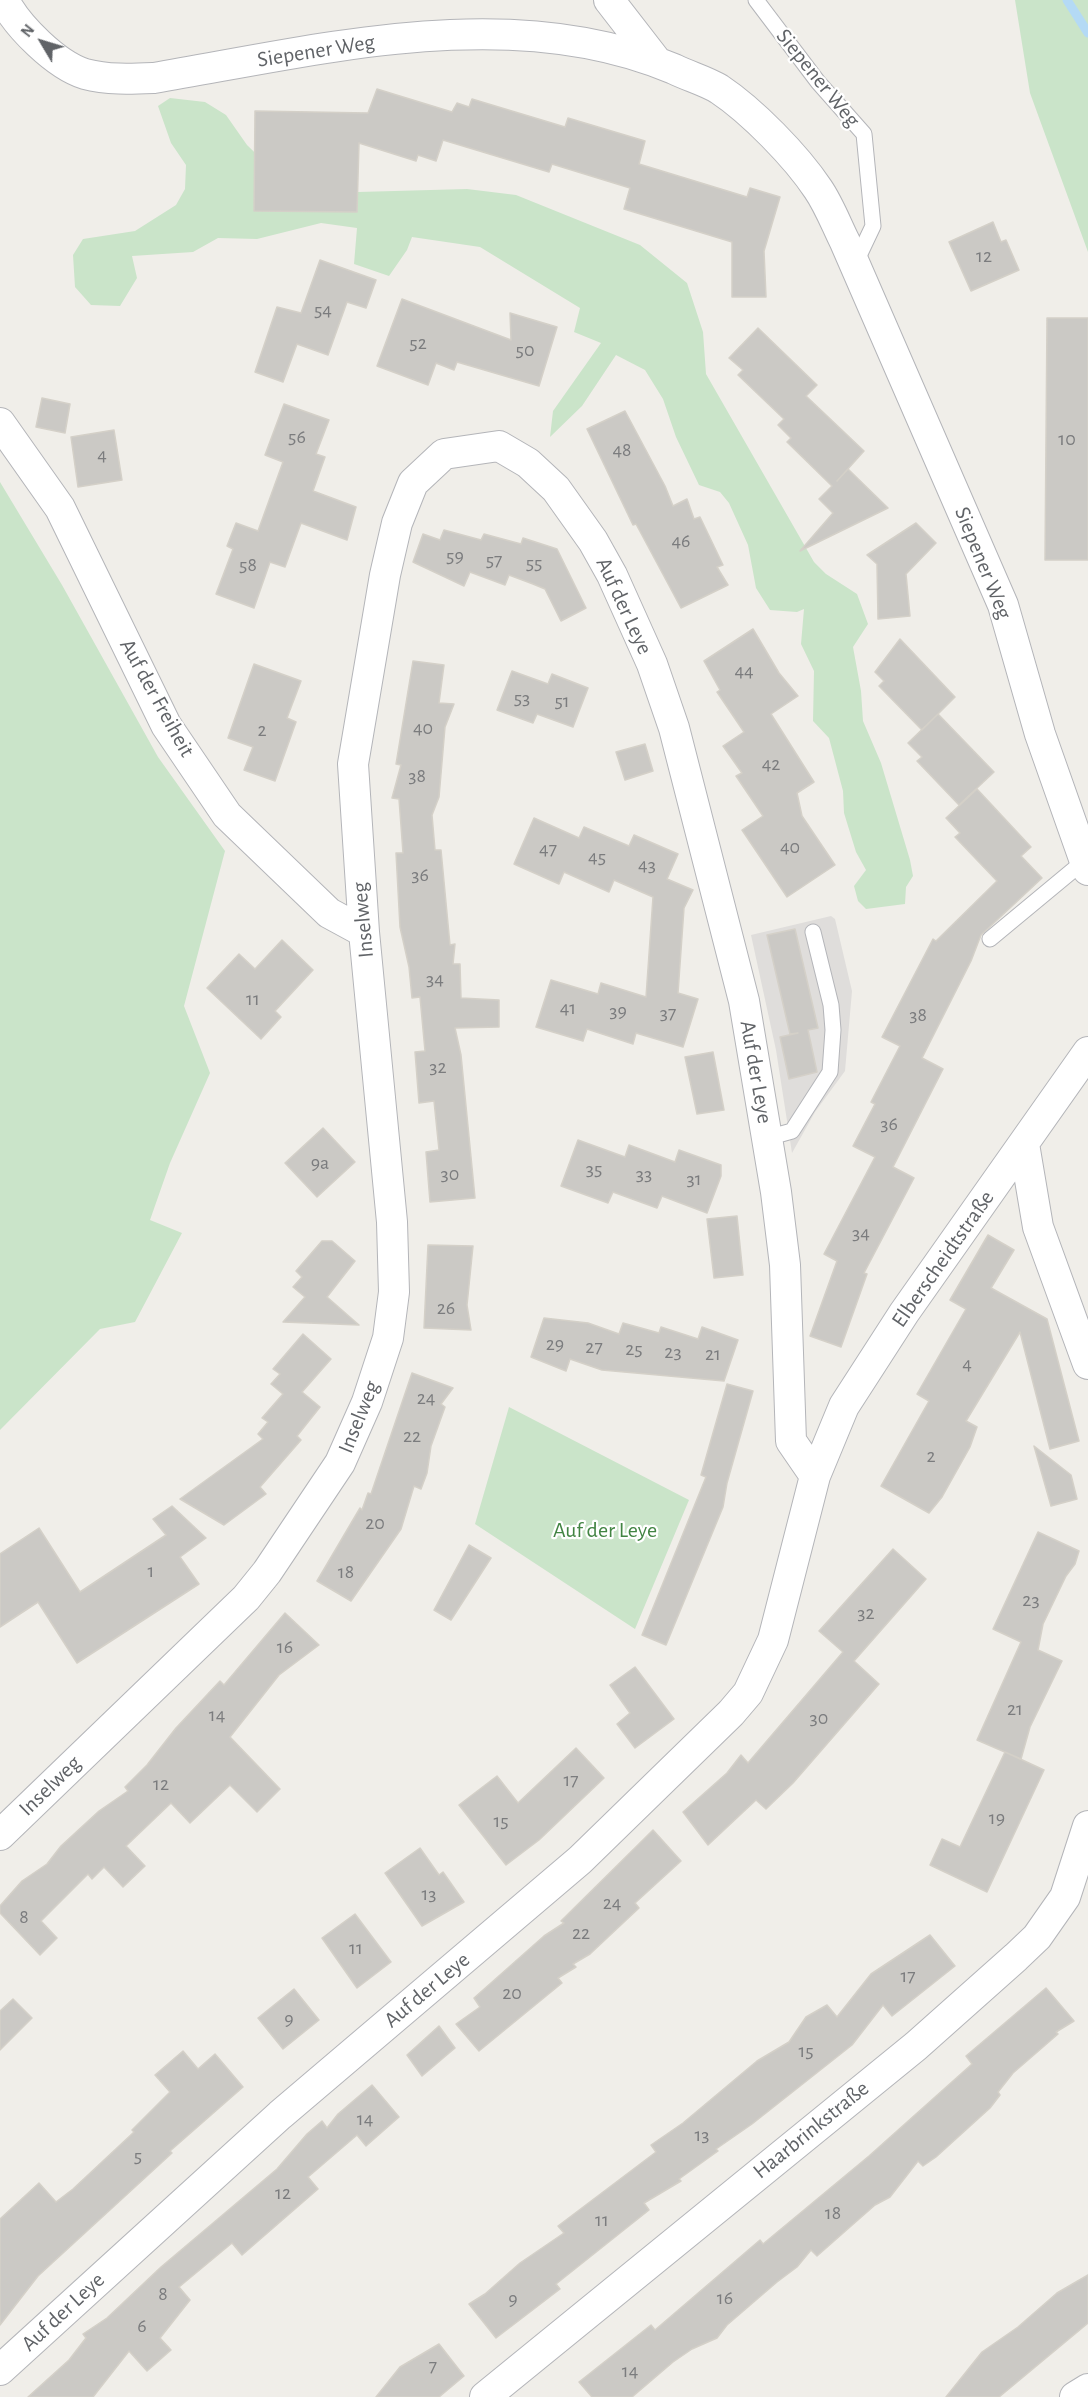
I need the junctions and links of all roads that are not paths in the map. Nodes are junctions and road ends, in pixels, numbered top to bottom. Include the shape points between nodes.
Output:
1 (4, 0) edge
2 (609, 0) edge
3 (756, 0) edge
4 (657, 62) junction
5 (855, 266) junction
6 (0, 423) edge
7 (1086, 865) edge
8 (359, 868) joint
9 (364, 932) junction
10 (813, 932) dead end
11 (990, 939) dead end
12 (1088, 1052) edge
13 (767, 1138) junction
14 (1024, 1144) junction
15 (1088, 1364) edge
16 (815, 1476) junction
17 (1088, 1826) edge
18 (0, 1835) edge
19 (0, 2370) edge
20 (1088, 2389) edge
21 (485, 2397) edge
22 (1075, 2397) edge

1 - 4 street, Siepener Weg via 25,30 48,52 82,73 115,79 154,78 390,39 480,34 610,46
2 - 4 street, Siepener Weg
3 - 5 lane, Siepener Weg via 818,82 864,134 873,226
4 - 5 street, Siepener Weg via 719,89 768,130 818,189
5 - 7 street, Siepener Weg via 1003,605 1040,734
6 - 9 street, Auf der Freiheit via 60,508 166,724 227,815 329,913
7 - 11 lane
8 - 9 street, Inselweg
8 - 13 street, Auf der Leye via 353,764 397,523 414,483 444,454 499,446 528,463 556,489 612,575 652,664 674,728 737,972
9 - 18 street, Inselweg via 389,1178 394,1292 388,1338 367,1402 340,1463 246,1598
10 - 13 lane via 831,1005 830,1072 792,1131
12 - 14 street, Elberscheidtstraße
13 - 16 street, Auf der Leye via 785,1265 791,1441
14 - 15 street via 1038,1227
14 - 16 street, Elberscheidtstraße via 843,1406
16 - 19 street, Auf der Leye via 773,1640 748,1693 731,1713 580,1860 280,2115
17 - 21 street, Haarbrinkstraße via 1065,1897 1040,1933 1016,1957 916,2046
20 - 22 street

